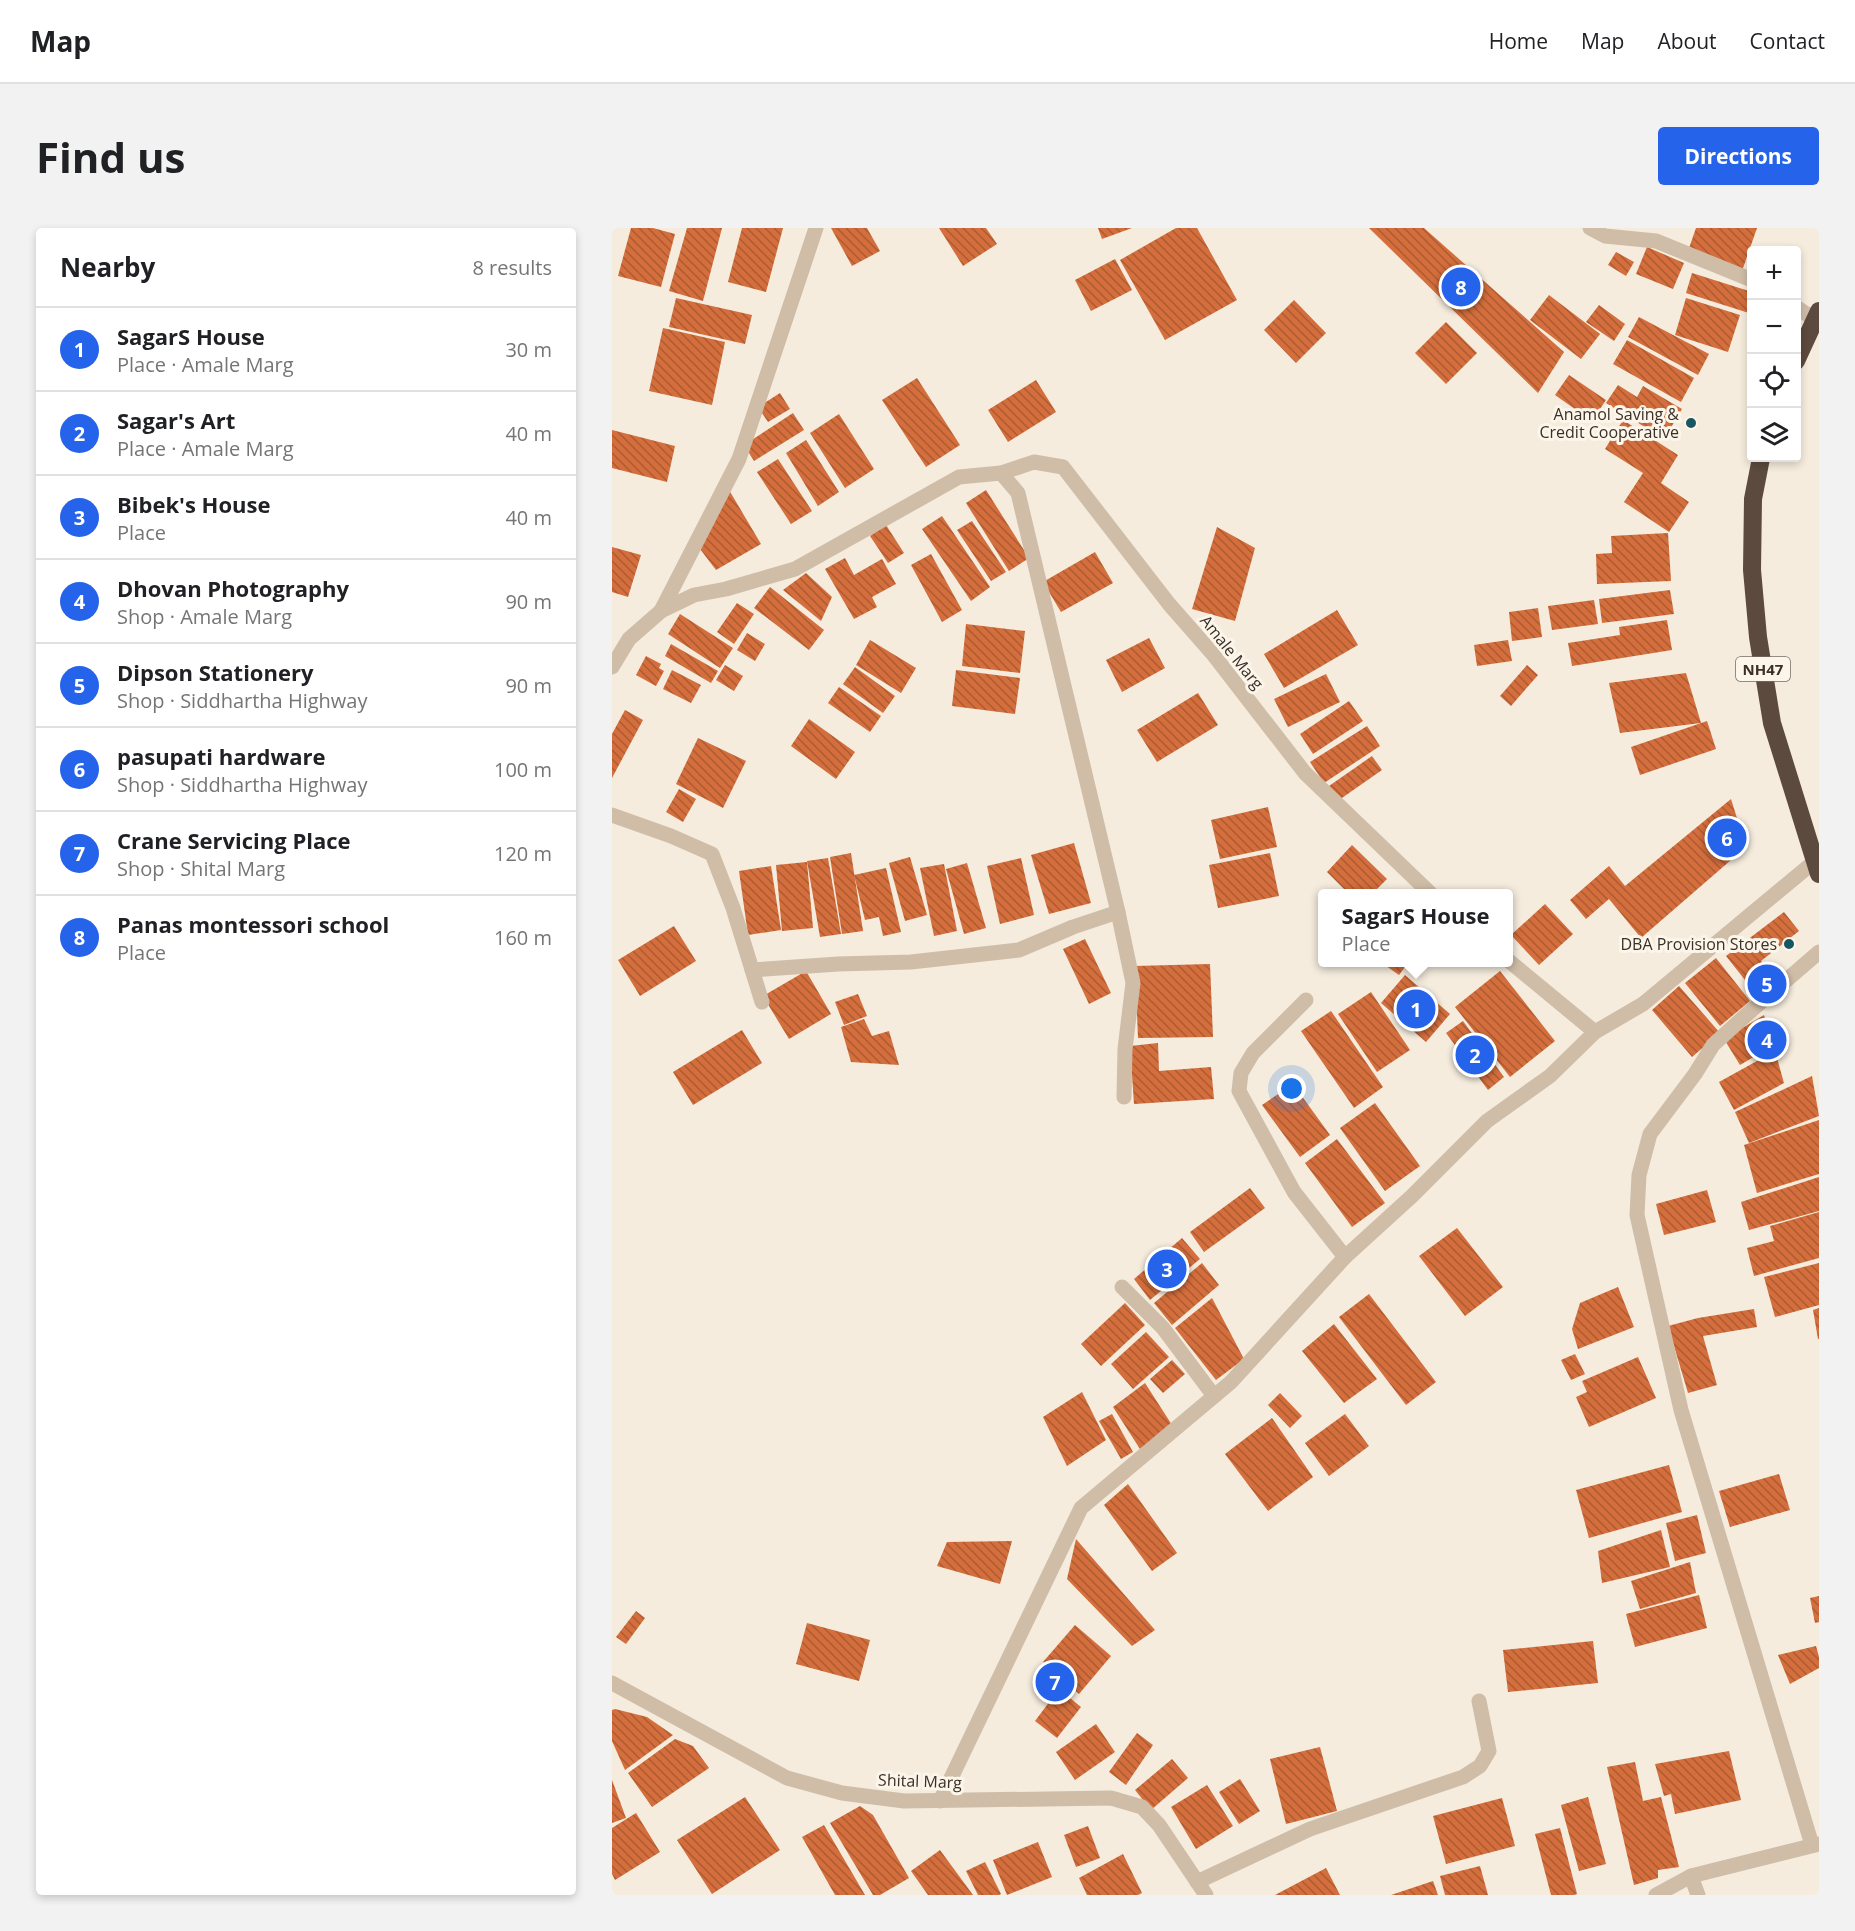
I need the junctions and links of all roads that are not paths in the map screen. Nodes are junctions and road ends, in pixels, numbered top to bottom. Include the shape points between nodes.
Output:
1 (816, 228) edge
2 (1590, 228) edge
3 (1747, 278) edge
4 (1801, 309) edge
5 (1817, 315) edge
6 (1800, 354) edge
7 (1760, 462) edge
8 (1001, 474) junction
9 (661, 611) junction
10 (612, 668) edge
11 (612, 815) edge
12 (1817, 868) edge
13 (1426, 889) edge
14 (1118, 912) junction
15 (1819, 952) edge
16 (1513, 963) edge
17 (752, 970) junction
18 (1306, 1000) dead end
19 (762, 1002) dead end
20 (1595, 1032) junction
21 (1124, 1097) dead end
22 (1345, 1257) junction
23 (1122, 1287) dead end
24 (1214, 1396) junction
25 (612, 1683) edge
26 (1479, 1701) dead end
27 (940, 1801) junction
28 (1816, 1844) edge
29 (1691, 1876) junction
30 (1197, 1882) junction
31 (1206, 1895) edge
32 (1656, 1895) edge
33 (1698, 1895) edge

1 - 9 street via 739,459
2 - 3 street via 1605,236 1656,242
4 - 5 street
5 - 6 highway
7 - 12 highway, NH47 via 1753,499 1752,570 1758,637 1772,723
8 - 9 street, Amale Marg via 959,477 795,568 694,595
8 - 13 street, Amale Marg via 1034,462 1063,467 1305,773
8 - 14 street via 1018,493
9 - 10 street via 629,639
11 - 17 street via 712,854
12 - 20 street via 1643,1004
14 - 17 street via 1019,950 910,962
14 - 21 street via 1133,983
15 - 28 street via 1713,1045 1650,1134 1639,1175 1637,1215 1681,1410
16 - 20 street
17 - 19 street
18 - 22 street via 1253,1053 1241,1073 1239,1091 1294,1192
20 - 22 street via 1550,1076 1487,1121
22 - 24 street
23 - 24 street via 1163,1328
24 - 27 street via 1081,1508
25 - 27 street, Shital Marg via 787,1778 842,1793
26 - 30 street via 1490,1751 1480,1766 1463,1777 1310,1829
27 - 30 street, Shital Marg via 1111,1798 1142,1807
28 - 29 street
29 - 32 street
29 - 33 street
30 - 31 street, Shital Marg

